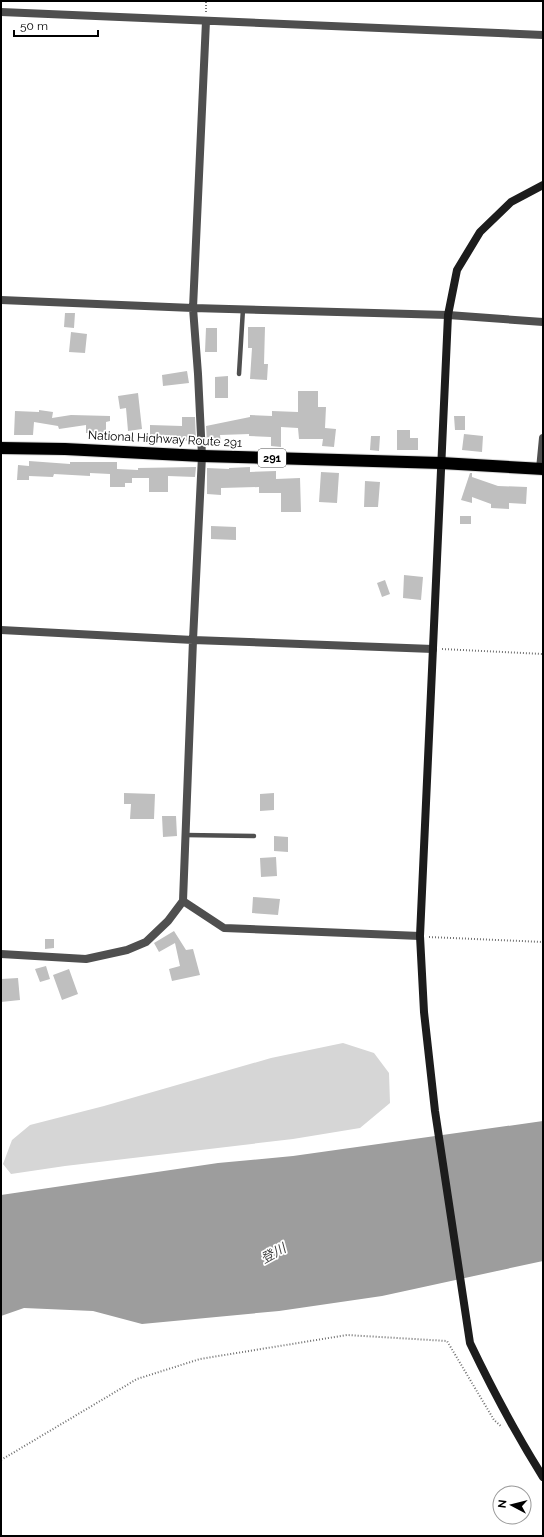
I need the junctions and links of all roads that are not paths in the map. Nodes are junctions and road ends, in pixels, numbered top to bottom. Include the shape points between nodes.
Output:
1 (1, 12) edge
2 (206, 21) junction
3 (543, 35) edge
4 (543, 185) edge
5 (1, 300) edge
6 (192, 308) junction
7 (242, 309) junction
8 (448, 315) junction
9 (543, 322) edge
10 (240, 374) dead end
11 (543, 438) edge
12 (1, 448) edge
13 (202, 456) junction
14 (441, 463) junction
15 (541, 469) edge
16 (1, 630) edge
17 (193, 640) junction
18 (433, 649) junction
19 (185, 835) junction
20 (254, 836) dead end
21 (183, 901) junction
22 (420, 936) junction
23 (1, 954) edge
24 (543, 1476) edge

1 - 2 street
2 - 3 street
2 - 6 street
4 - 8 street via 511,202 480,232 457,270
5 - 6 street
6 - 7 street
6 - 13 street
7 - 8 street
7 - 10 lane
8 - 9 street
8 - 14 street
11 - 15 street
12 - 13 highway, National Highway Route 291 / 291
13 - 14 highway, National Highway Route 291 / 291
13 - 17 street
14 - 15 highway, National Highway Route 291 / 291
14 - 18 street
16 - 17 street
17 - 18 street
17 - 19 street
18 - 22 street
19 - 20 lane
19 - 21 street
21 - 22 street via 224,928
21 - 23 street via 168,921 146,942 127,950 86,959
22 - 24 street via 424,1012 435,1111 470,1343 485,1376

